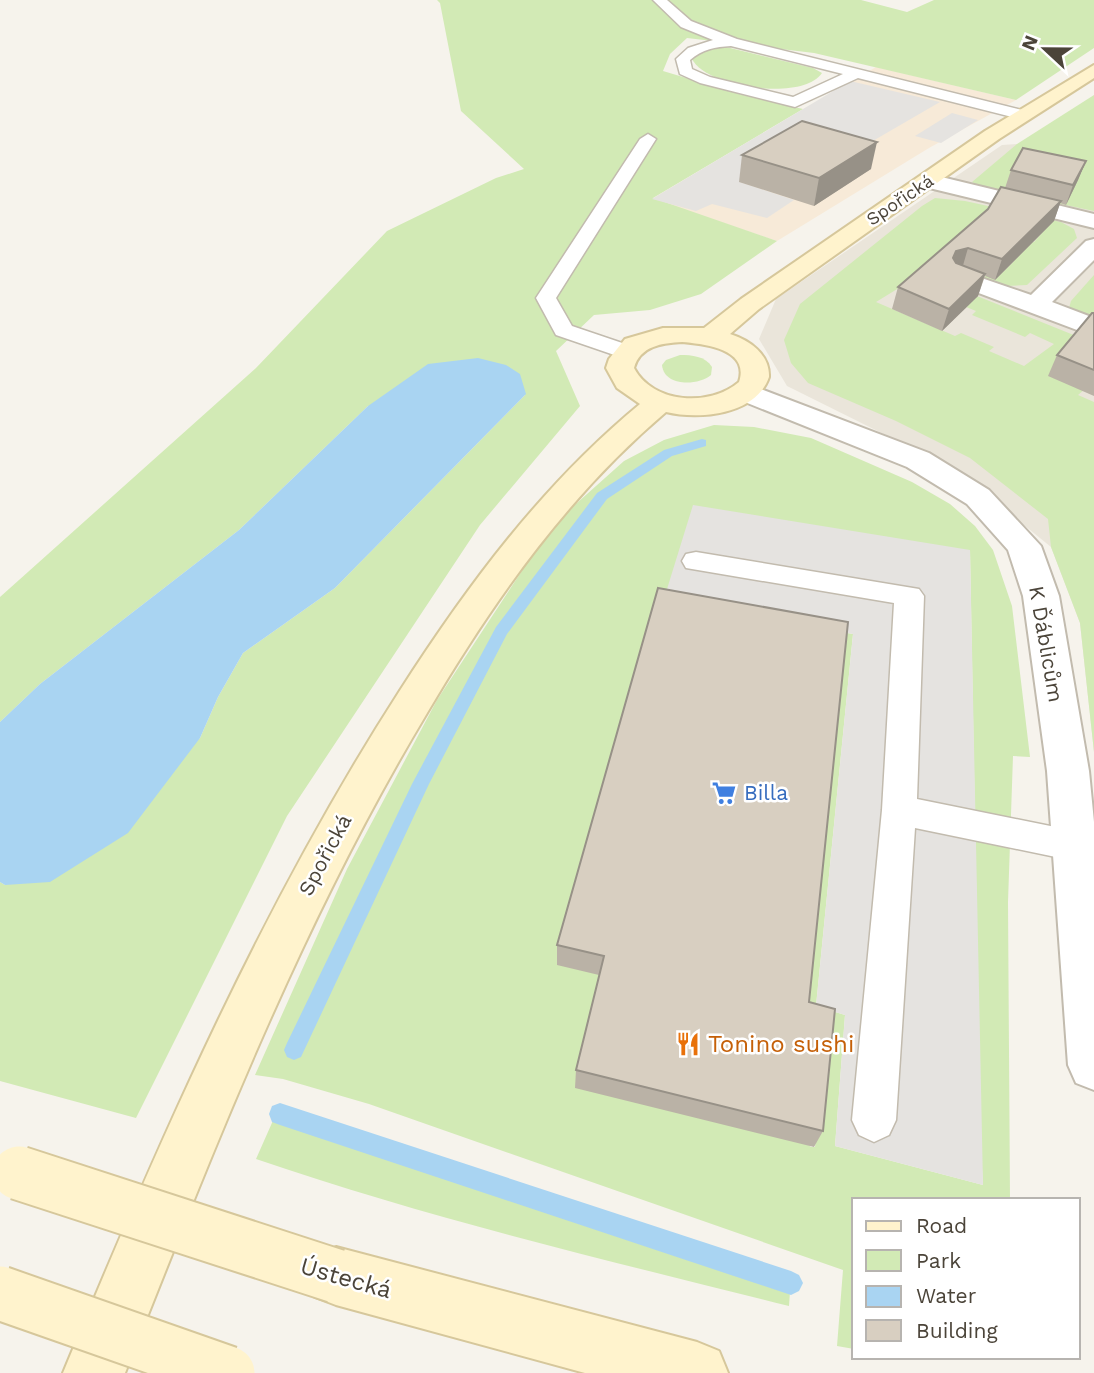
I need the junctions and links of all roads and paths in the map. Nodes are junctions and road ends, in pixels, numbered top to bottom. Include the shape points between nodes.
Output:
1 (659, 0) edge
2 (732, 42) junction
3 (1094, 70) edge
4 (857, 73) junction
5 (1024, 115) junction
6 (648, 139) dead end
7 (929, 181) junction
8 (1094, 220) edge
9 (1094, 246) edge
10 (961, 278) edge
11 (1035, 305) junction
12 (1086, 324) edge
13 (710, 337) junction
14 (626, 352) junction
15 (745, 392) junction
16 (660, 402) junction
17 (696, 561) dead end
18 (899, 810) junction
19 (1085, 848) edge
20 (1094, 1065) edge
21 (874, 1120) dead end
22 (10, 1170) edge
23 (0, 1293) edge
24 (94, 1373) edge
25 (228, 1373) edge
26 (696, 1373) edge

1 - 2 lane via 686,24
2 - 4 lane
2 - 4 lane via 692,49 683,59 685,71 795,102
3 - 5 street, Spořická
4 - 5 lane
5 - 7 street, Spořická
6 - 14 lane via 546,298 564,330
7 - 8 street
7 - 13 street, Spořická via 750,304
9 - 11 street
10 - 11 street
11 - 12 street
13 - 14 street via 667,334
13 - 15 street via 741,351 753,364 755,379
14 - 16 street via 620,368 628,384
15 - 16 street via 701,407
15 - 19 street, K Ďáblicům via 918,460 978,497 1024,546 1041,596 1068,771
16 - 24 street, Spořická via 619,434 533,527 400,722 283,934 191,1138
17 - 18 lane via 909,596
18 - 19 lane
18 - 21 lane
19 - 20 street, K Ďáblicům
22 - 26 street, Ústecká, bridge via 336,1276
23 - 25 street, bridge

